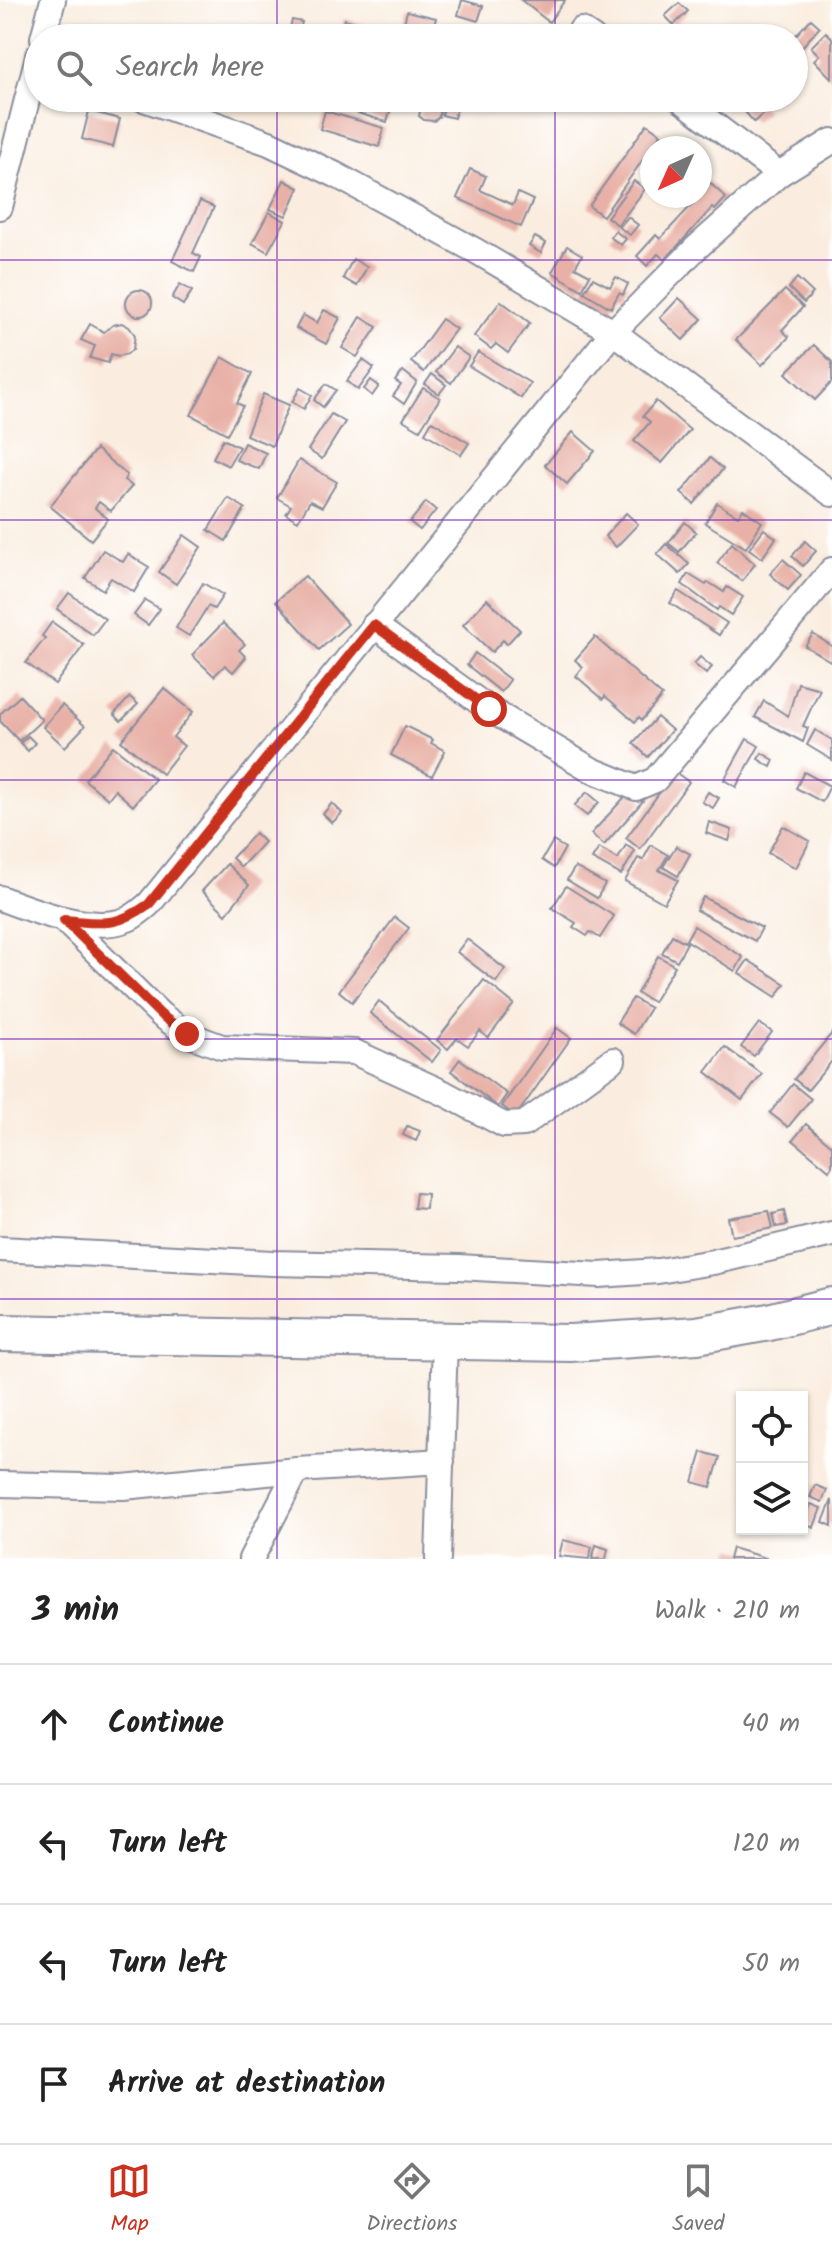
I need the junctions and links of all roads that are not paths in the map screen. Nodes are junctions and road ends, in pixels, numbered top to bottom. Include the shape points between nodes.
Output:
1 (53, 0) edge
2 (47, 24) edge
3 (24, 112) edge
4 (181, 112) edge
5 (697, 112) edge
6 (832, 141) edge
7 (779, 174) junction
8 (0, 207) edge
9 (613, 332) junction
10 (832, 494) edge
11 (832, 570) edge
12 (374, 625) junction
13 (0, 898) edge
14 (64, 920) junction
15 (613, 1060) dead end
16 (832, 1234) edge
17 (0, 1249) edge
18 (832, 1306) edge
19 (0, 1333) edge
20 (445, 1340) junction
21 (442, 1461) junction
22 (297, 1470) junction
23 (0, 1484) edge
24 (251, 1559) edge
25 (438, 1559) edge

1 - 2 street
3 - 8 street
4 - 9 street via 269,143 336,175
5 - 7 street
6 - 7 street
7 - 9 street
9 - 10 street
9 - 12 street
11 - 12 street via 655,780 636,788 592,770 489,709
12 - 14 street via 149,904 128,919
13 - 14 street
14 - 15 street via 187,1034 222,1047 354,1052 504,1125 524,1124
16 - 17 street via 713,1262 599,1275
18 - 20 main road via 697,1335 570,1343
19 - 20 main road
20 - 21 street
21 - 22 street
21 - 25 street
22 - 23 street via 123,1487
22 - 24 street

